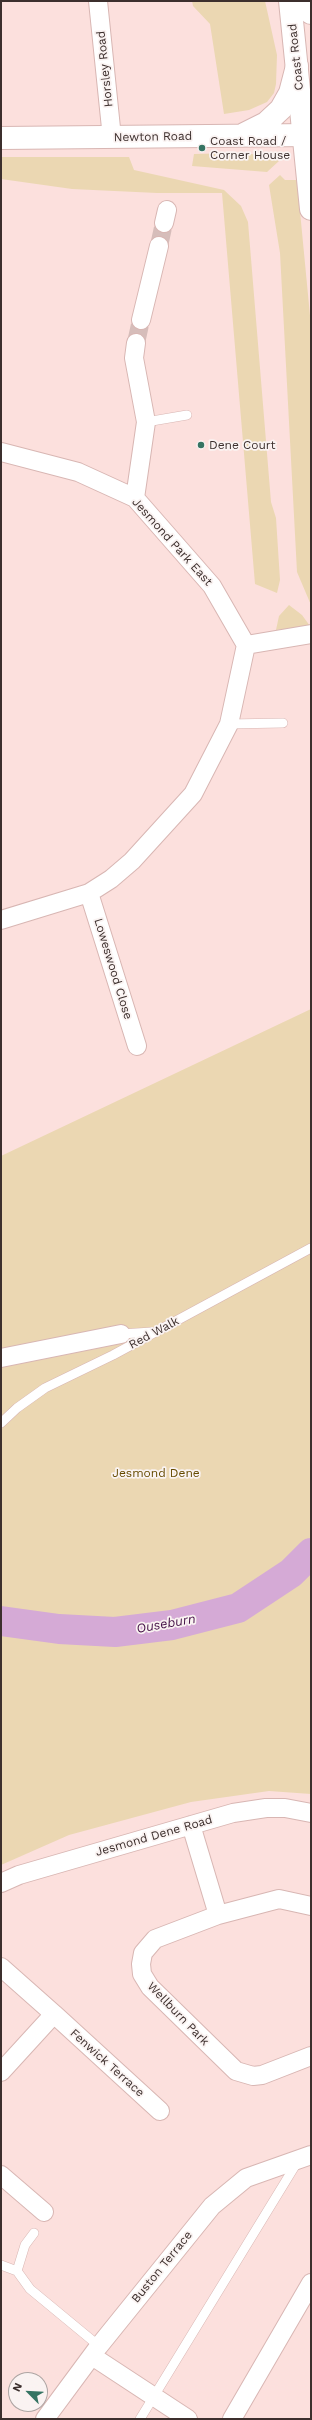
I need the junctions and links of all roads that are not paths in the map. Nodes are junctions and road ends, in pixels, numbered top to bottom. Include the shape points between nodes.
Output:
1 (98, 1) edge
2 (290, 1) edge
3 (310, 1) edge
4 (311, 13) edge
5 (297, 65) junction
6 (308, 135) edge
7 (241, 136) junction
8 (1, 138) edge
9 (112, 138) junction
10 (311, 209) edge
11 (159, 246) tunnel mouth
12 (141, 320) tunnel mouth
13 (136, 343) tunnel mouth
14 (187, 415) dead end
15 (146, 422) junction
16 (1, 452) edge
17 (135, 498) junction
18 (311, 634) edge
19 (246, 645) junction
20 (283, 723) dead end
21 (230, 724) junction
22 (88, 893) junction
23 (1, 920) edge
24 (137, 1046) dead end
25 (311, 1248) edge
26 (156, 1331) junction
27 (121, 1334) joint
28 (1, 1358) edge
29 (1, 1423) edge
30 (311, 1813) edge
31 (192, 1825) junction
32 (1, 1883) edge
33 (311, 1906) edge
34 (218, 1915) junction
35 (1, 1967) edge
36 (54, 2014) junction
37 (311, 2056) edge
38 (1, 2072) edge
39 (160, 2110) dead end
40 (305, 2157) edge
41 (1, 2175) edge
42 (44, 2212) dead end
43 (34, 2233) dead end
44 (1, 2265) edge
45 (17, 2271) junction
46 (311, 2284) edge
47 (95, 2351) junction
48 (154, 2397) junction
49 (45, 2419) edge
50 (140, 2419) edge
51 (188, 2419) edge
52 (232, 2419) edge

1 - 9 street, Horsley Road
2 - 5 main road, Coast Road
3 - 4 main road, Coast Road
5 - 6 main road, Coast Road
5 - 7 main road via 290,93 281,109 266,123
6 - 7 main road, Newton Road
6 - 10 main road, Coast Road
7 - 9 main road, Newton Road
8 - 9 main road, Newton Road
11 - 12 street
13 - 15 street via 134,358
14 - 15 lane
15 - 17 street
16 - 17 street, Jesmond Park East via 78,472
17 - 19 street, Jesmond Park East via 212,586
18 - 19 street
19 - 21 street
20 - 21 lane
21 - 22 street via 193,794 132,861 111,879
22 - 23 street
22 - 24 street, Loweswood Close
25 - 26 lane, Red Walk
26 - 27 lane
26 - 29 lane, Red Walk via 45,1388
27 - 28 street
30 - 31 street, Jesmond Dene Road via 285,1808 266,1808 233,1813
31 - 32 street, Jesmond Dene Road via 19,1875
31 - 34 street
33 - 34 street, Wellburn Park via 279,1898
34 - 37 street, Wellburn Park via 155,1938 148,1944 141,1964 142,1974 150,1988 236,2071 253,2076 262,2075
35 - 36 street, Fenwick Terrace
36 - 38 street
36 - 39 street, Fenwick Terrace
40 - 47 street, Buston Terrace via 246,2178 212,2206
40 - 48 lane
41 - 42 street
43 - 45 lane via 25,2245
44 - 45 lane
45 - 47 lane via 30,2289
46 - 52 street
47 - 48 street
47 - 49 street, Buston Terrace
48 - 50 lane
48 - 51 street

